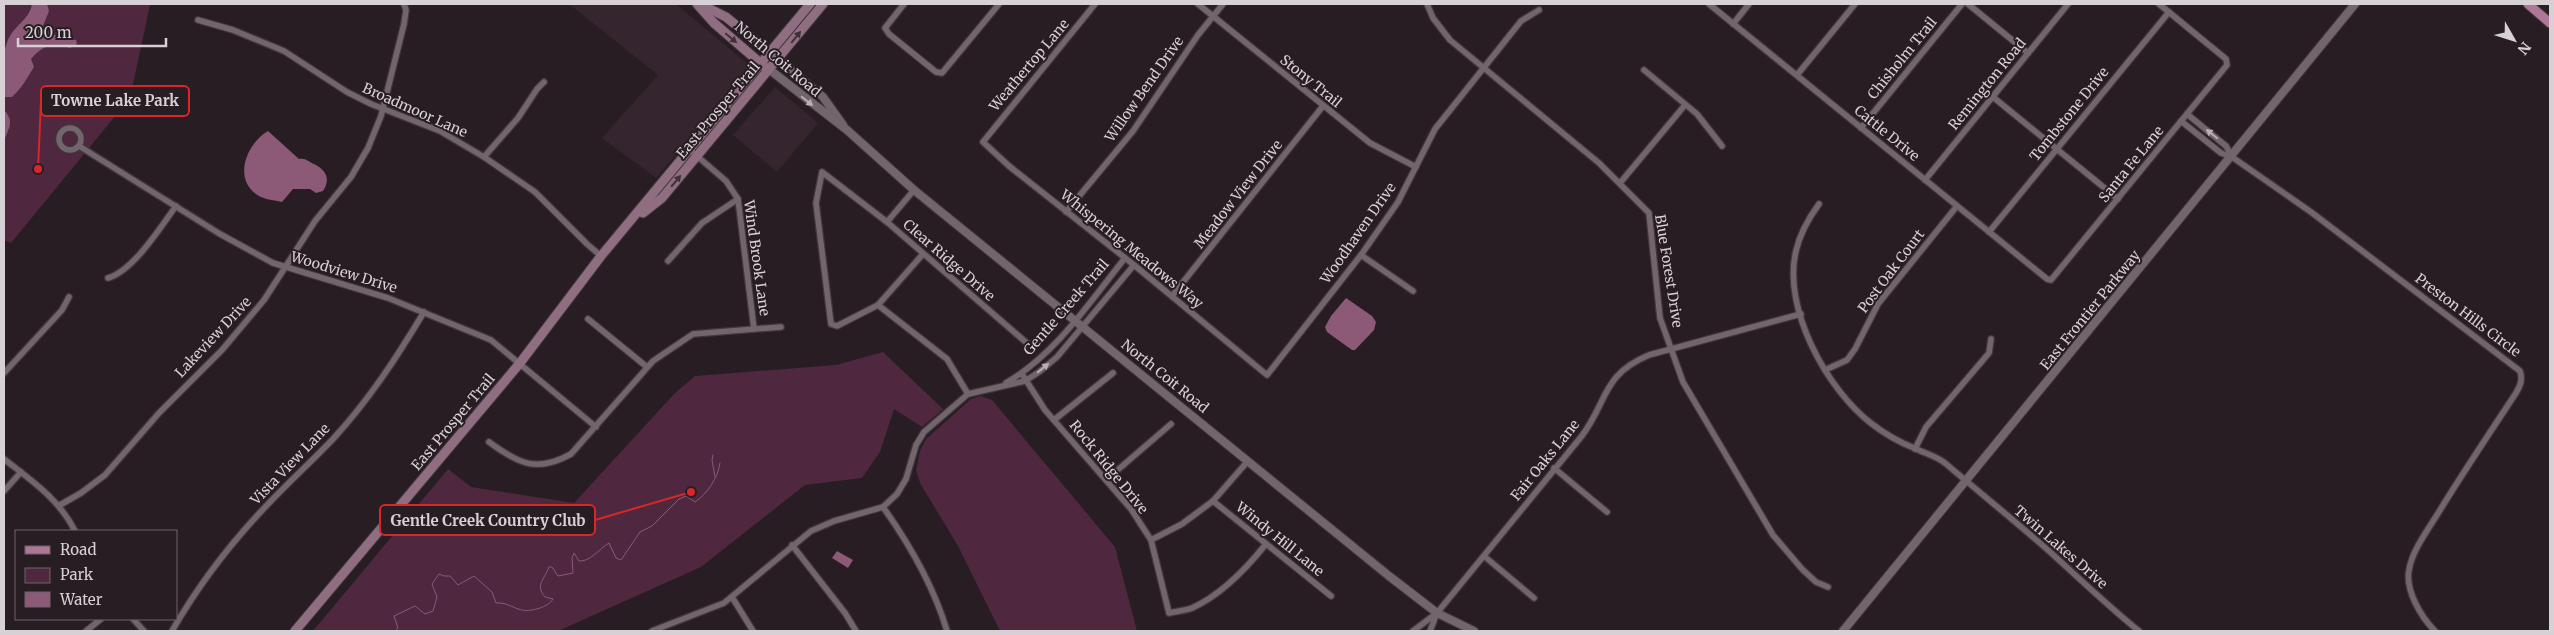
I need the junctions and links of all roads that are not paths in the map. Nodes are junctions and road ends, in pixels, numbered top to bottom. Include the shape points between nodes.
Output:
1 (404, 4) edge
2 (698, 4) edge
3 (810, 4) edge
4 (823, 4) edge
5 (904, 4) edge
6 (999, 4) edge
7 (1095, 4) edge
8 (1198, 4) edge
9 (1224, 4) edge
10 (1428, 4) edge
11 (1709, 4) edge
12 (1749, 4) edge
13 (1855, 4) edge
14 (1962, 4) edge
15 (1968, 4) edge
16 (2068, 4) edge
17 (2159, 4) edge
18 (2355, 4) edge
19 (2528, 4) edge
20 (1539, 10) dead end
21 (2169, 12) junction
22 (1213, 16) junction
23 (198, 20) dead end
24 (2550, 23) edge
25 (1733, 24) junction
26 (770, 52) junction
27 (2028, 53) junction
28 (778, 60) junction
29 (761, 63) junction
30 (1483, 68) junction
31 (770, 70) junction
32 (1644, 70) dead end
33 (1797, 75) junction
34 (544, 82) dead end
35 (1993, 96) junction
36 (1685, 105) junction
37 (1323, 106) junction
38 (383, 109) junction
39 (2188, 114) junction
40 (2181, 121) junction
41 (1861, 128) junction
42 (847, 130) junction
43 (982, 142) joint
44 (79, 146) dead end
45 (1722, 146) dead end
46 (2057, 149) junction
47 (690, 150) junction
48 (697, 156) junction
49 (484, 157) junction
50 (2232, 157) junction
51 (1416, 167) junction
52 (1925, 180) junction
53 (1620, 184) junction
54 (914, 190) junction
55 (738, 199) junction
56 (2118, 199) junction
57 (1819, 204) dead end
58 (176, 206) junction
59 (1957, 206) junction
60 (1066, 212) junction
61 (887, 222) junction
62 (627, 226) junction
63 (1988, 232) junction
64 (923, 254) junction
65 (1361, 255) junction
66 (601, 256) junction
67 (1125, 258) junction
68 (668, 261) dead end
69 (1134, 265) junction
70 (286, 268) junction
71 (108, 278) dead end
72 (2050, 280) joint
73 (1414, 291) dead end
74 (1172, 296) junction
75 (69, 297) dead end
76 (878, 305) junction
77 (424, 312) junction
78 (1801, 314) junction
79 (588, 319) dead end
80 (1074, 320) junction
81 (781, 327) dead end
82 (1082, 327) junction
83 (754, 330) junction
84 (1991, 340) dead end
85 (1028, 344) dead end
86 (1670, 349) junction
87 (520, 363) junction
88 (648, 367) junction
89 (1825, 370) junction
90 (4, 373) edge
91 (1113, 373) dead end
92 (1022, 374) junction
93 (1266, 375) joint
94 (1025, 381) junction
95 (999, 387) junction
96 (968, 394) junction
97 (1054, 420) junction
98 (1171, 424) dead end
99 (596, 427) junction
100 (489, 442) dead end
101 (1915, 449) junction
102 (4, 459) edge
103 (1247, 462) junction
104 (1554, 468) junction
105 (21, 472) junction
106 (1106, 480) junction
107 (1965, 482) junction
108 (4, 491) edge
109 (1213, 501) junction
110 (60, 505) junction
111 (883, 507) junction
112 (1607, 512) dead end
113 (74, 530) edge
114 (1151, 540) junction
115 (1266, 544) junction
116 (792, 545) junction
117 (1484, 556) junction
118 (1828, 588) dead end
119 (1331, 596) dead end
120 (732, 597) junction
121 (1534, 598) dead end
122 (1438, 614) junction
123 (100, 620) edge
124 (134, 620) edge
125 (667, 625) junction
126 (86, 631) edge
127 (144, 631) edge
128 (172, 631) edge
129 (295, 631) edge
130 (652, 631) edge
131 (670, 631) edge
132 (753, 631) edge
133 (856, 631) edge
134 (948, 631) edge
135 (1413, 631) edge
136 (1430, 631) edge
137 (1474, 631) edge
138 (1843, 631) edge
139 (2140, 631) edge
140 (2435, 631) edge

1 - 38 street, Lakeview Drive via 402,37
2 - 26 main road, North Coit Road via 726,17
2 -> 29 main road, North Coit Road via 714,23
3 - 26 main road, East Prosper Trail
28 -> 4 main road, East Prosper Trail
5 - 6 street via 885,28 936,72 942,73
7 - 43 street, Weathertop Lane
8 - 22 street, Stony Trail
9 - 22 street, Willow Bend Drive
10 - 30 street, Blue Forest Drive via 1432,18 1450,40
11 - 25 street, Cattle Drive
12 - 25 street
13 - 33 street
14 - 41 street, Chisholm Trail
15 - 27 street
16 - 27 street, Remington Road
17 - 21 street
18 - 50 street, East Frontier Parkway
19 - 24 main road
20 - 30 street, Woodhaven Drive via 1521,21
21 - 39 street, Santa Fe Lane via 2227,62
21 - 46 street, Tombstone Drive
22 - 37 street, Stony Trail
22 - 60 street, Willow Bend Drive via 1133,131
23 - 38 street, Broadmoor Lane via 234,30 284,51 347,92
25 - 33 street, Cattle Drive
26 - 28 main road, North Coit Road
26 - 29 main road, East Prosper Trail
27 - 35 street, Remington Road
28 - 31 main road, East Prosper Trail
28 - 42 street, North Coit Road via 823,96
29 - 31 main road, North Coit Road
29 - 47 main road, East Prosper Trail
30 - 51 street, Woodhaven Drive via 1435,129
30 - 53 street, Blue Forest Drive
31 -> 42 street, North Coit Road
31 - 48 main road, East Prosper Trail
32 - 36 street
33 - 41 street, Cattle Drive
34 - 49 street
35 - 46 street
35 - 52 street, Remington Road
36 - 45 street via 1697,114
36 - 53 street
37 - 51 street, Stony Trail via 1370,143
37 - 74 street, Meadow View Drive
38 - 49 street, Broadmoor Lane via 440,131
38 - 70 street, Lakeview Drive via 357,168 315,222
39 - 40 street, Santa Fe Lane
50 -> 39 street via 2226,146
40 - 50 street via 2220,153
40 - 56 street, Santa Fe Lane
41 - 52 street, Cattle Drive
42 - 54 street, North Coit Road
43 - 60 street, Whispering Meadows Way
44 - 58 street, Woodview Drive
46 - 56 street
46 - 63 street, Tombstone Drive
47 - 48 street, Wind Brook Lane
47 - 62 main road, East Prosper Trail
48 - 55 street, Wind Brook Lane via 726,181
62 -> 48 main road, East Prosper Trail via 662,198
49 - 66 street, Broadmoor Lane via 539,196
50 - 107 street, East Frontier Parkway
50 - 140 street, Preston Hills Circle via 2311,212 2520,372 2521,384 2516,393 2465,469 2409,569 2414,600
51 - 65 street, Woodhaven Drive via 1398,202
52 - 59 street, Cattle Drive
53 - 86 street, Blue Forest Drive via 1649,213 1660,318
54 - 61 street, Clear Ridge Drive
54 - 80 street, North Coit Road
55 - 68 street via 702,223
55 - 83 street, Wind Brook Lane
56 - 72 street, Santa Fe Lane
57 - 78 street, Twin Lakes Drive via 1801,232 1795,252 1793,272
58 - 70 street, Woodview Drive via 246,249
58 - 71 street via 135,258 118,275
59 - 63 street, Cattle Drive
59 - 89 street, Post Oak Court via 1878,304 1847,360
60 - 67 street, Whispering Meadows Way
61 - 64 street, Clear Ridge Drive
61 - 76 street via 822,172 816,203 831,324 837,326
62 - 66 main road, East Prosper Trail
63 - 72 street, Cattle Drive
64 - 76 street
64 - 85 street, Clear Ridge Drive
65 - 73 street
65 - 93 street, Woodhaven Drive
66 - 87 main road, East Prosper Trail
67 - 69 street, Whispering Meadows Way
67 - 80 street, Gentle Creek Trail
69 - 74 street, Whispering Meadows Way
69 - 82 street, Gentle Creek Trail
70 - 77 street, Woodview Drive
70 - 110 street, Lakeview Drive via 242,327 116,463 94,484
74 - 93 street, Whispering Meadows Way
75 - 90 street via 62,310
76 - 96 street via 947,359
77 - 87 street, Woodview Drive via 491,340
77 - 128 street, Vista View Lane via 393,363 363,403 333,439 230,546
78 - 86 street, Fair Oaks Lane
78 - 89 street, Twin Lakes Drive via 1810,342
79 - 88 street
80 - 82 street, North Coit Road
80 - 92 street, Gentle Creek Trail via 1046,354
81 - 83 street
94 -> 82 street, Gentle Creek Trail via 1057,357
82 - 103 street, North Coit Road
83 - 88 street via 693,334
84 - 101 street via 1989,353 1926,427
86 - 104 street, Fair Oaks Lane via 1638,360 1616,377 1603,394 1589,426
86 - 118 street, Blue Forest Drive via 1683,382 1773,535 1802,569
87 - 99 street, Woodview Drive
87 - 129 main road, East Prosper Trail
88 - 99 street
89 - 101 street, Twin Lakes Drive via 1862,416 1886,434
91 - 97 street
92 - 94 street, Rock Ridge Drive
92 - 95 street, Gentle Creek Trail
94 - 95 street, Gentle Creek Trail
94 - 97 street, Rock Ridge Drive
95 - 96 street, Gentle Creek Trail
96 - 111 street, Gentle Creek Trail via 924,432 906,479
97 - 106 street, Rock Ridge Drive
98 - 106 street
99 - 100 street via 571,454 539,466 509,457
101 - 107 street, Twin Lakes Drive via 1943,462
102 - 105 street
103 - 109 street
103 - 122 street, North Coit Road
104 - 112 street
104 - 117 street, Fair Oaks Lane
105 - 108 street
105 - 110 street
106 - 114 street, Rock Ridge Drive via 1131,509
107 - 138 street, East Frontier Parkway
107 - 139 street, Twin Lakes Drive
109 - 114 street via 1182,524
109 - 115 street, Windy Hill Lane
110 - 113 street
111 - 116 street via 834,521 811,531
111 - 134 street via 906,540
114 - 115 street, Rock Ridge Drive via 1169,613 1192,608 1232,582
115 - 119 street, Windy Hill Lane
116 - 120 street
116 - 133 street
117 - 121 street
117 - 122 street, Fair Oaks Lane
120 - 125 street
120 - 132 street
122 - 135 street, Fair Oaks Lane
122 - 136 street, Fair Oaks Lane
122 - 137 street, North Coit Road
123 - 126 street
124 - 127 street
125 - 130 street
125 - 131 street

